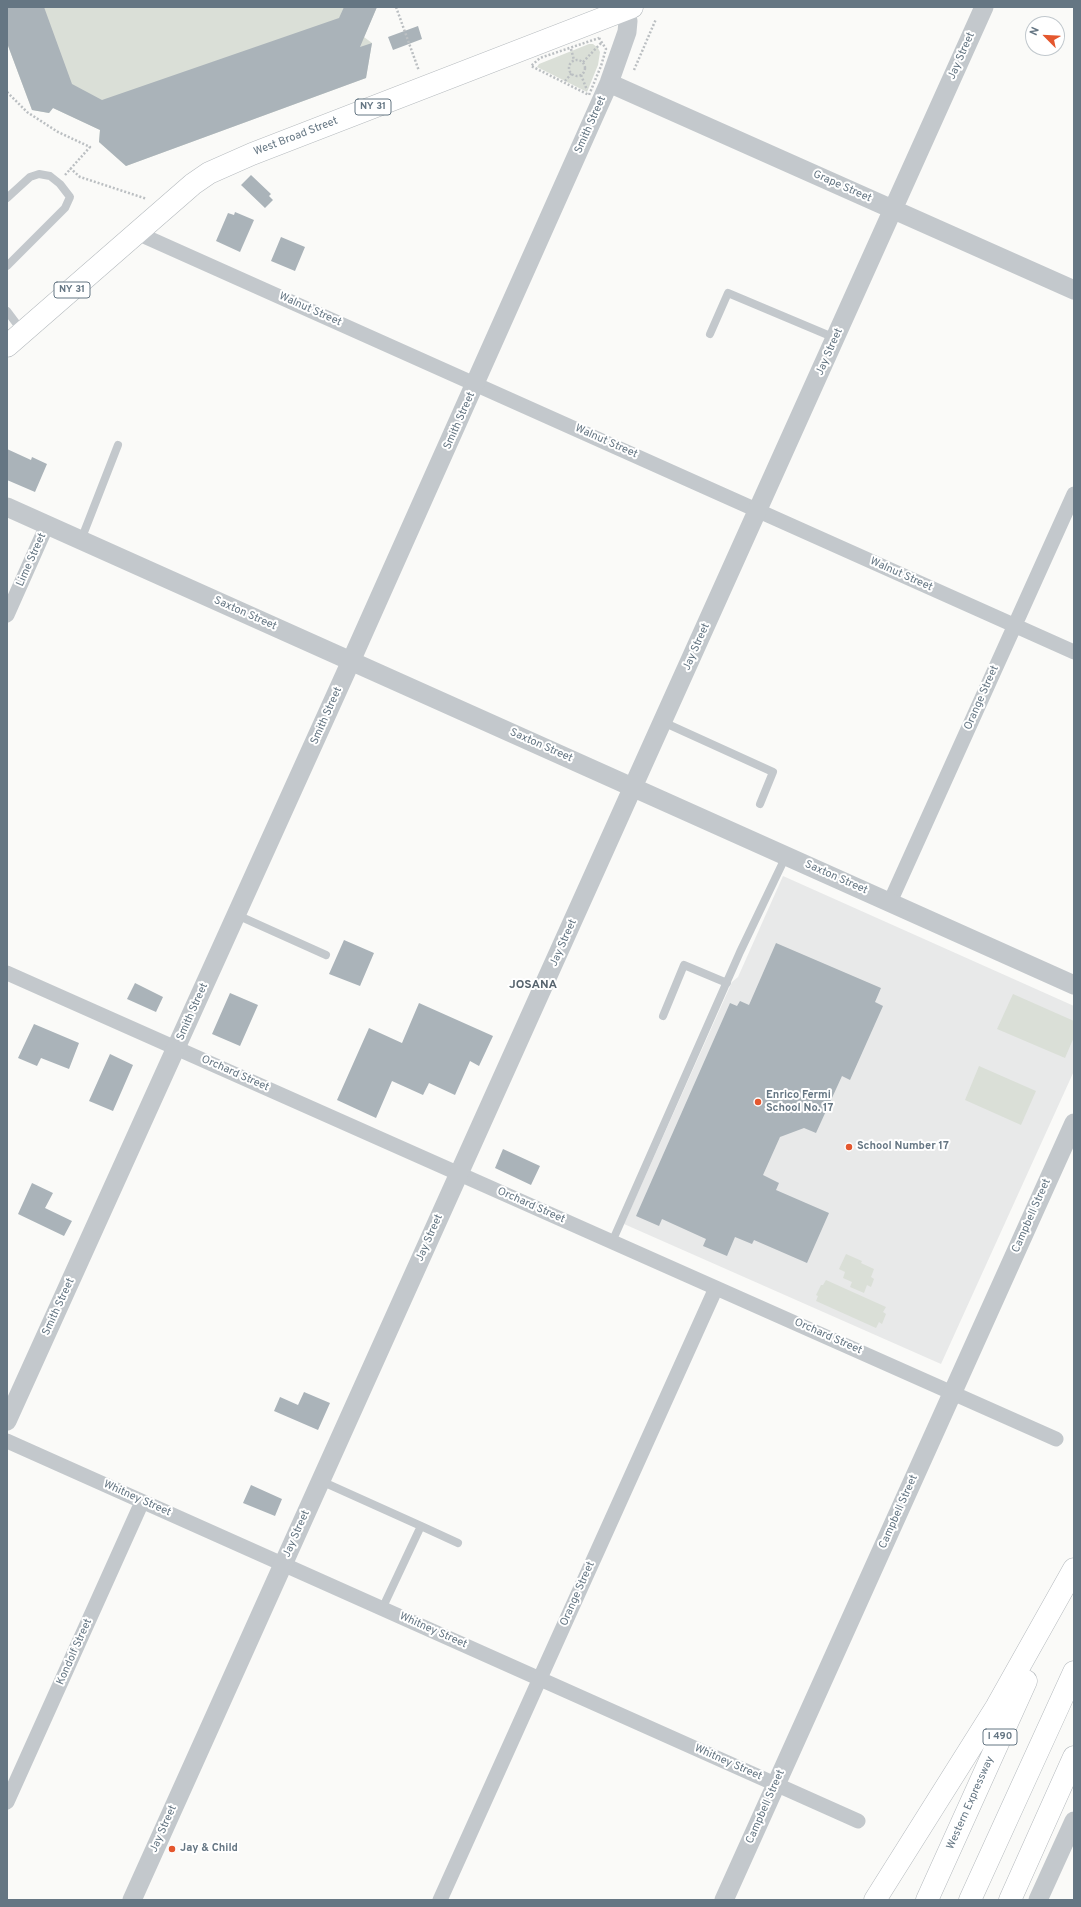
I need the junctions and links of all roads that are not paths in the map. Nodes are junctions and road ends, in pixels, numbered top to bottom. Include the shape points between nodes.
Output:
1 (984, 7) edge
2 (627, 8) edge
3 (609, 83) junction
4 (7, 198) edge
5 (894, 210) junction
6 (137, 233) junction
7 (7, 266) edge
8 (1074, 290) edge
9 (7, 311) edge
10 (710, 334) dead end
11 (836, 338) junction
12 (15, 339) edge
13 (476, 384) junction
14 (118, 445) dead end
15 (1074, 494) edge
16 (7, 507) edge
17 (758, 511) junction
18 (48, 526) junction
19 (81, 540) junction
20 (7, 616) edge
21 (1015, 626) junction
22 (1074, 652) edge
23 (352, 662) junction
24 (663, 722) junction
25 (634, 788) junction
26 (760, 804) dead end
27 (786, 856) junction
28 (890, 902) junction
29 (237, 914) junction
30 (326, 955) dead end
31 (7, 973) edge
32 (727, 983) junction
33 (1074, 985) edge
34 (662, 1016) dead end
35 (177, 1048) junction
36 (1074, 1124) edge
37 (459, 1174) junction
38 (612, 1242) junction
39 (716, 1288) junction
40 (953, 1393) junction
41 (7, 1421) edge
42 (1056, 1439) dead end
43 (7, 1441) edge
44 (321, 1481) junction
45 (142, 1502) junction
46 (421, 1526) junction
47 (458, 1543) dead end
48 (283, 1565) junction
49 (1074, 1568) edge
50 (1074, 1574) edge
51 (382, 1609) junction
52 (1074, 1672) edge
53 (540, 1679) junction
54 (1074, 1757) edge
55 (776, 1785) junction
56 (7, 1802) edge
57 (858, 1821) dead end
58 (1074, 1821) edge
59 (132, 1900) edge
60 (440, 1900) edge
61 (724, 1900) edge
62 (875, 1900) edge
63 (927, 1900) edge
64 (970, 1900) edge
65 (1010, 1900) edge
66 (1038, 1900) edge

1 - 5 street, Jay Street
2 - 3 street, Smith Street via 627,32
2 - 6 main road, West Broad Street / NY 31 via 229,163 193,184
3 - 5 street, Grape Street
3 - 13 street, Smith Street
4 - 7 lane via 30,177 39,174 50,176 70,197 65,208
5 - 8 street, Grape Street
5 - 11 street, Jay Street
6 - 12 main road, West Broad Street / NY 31
6 - 13 street, Walnut Street
9 - 12 lane
10 - 11 lane via 728,293
11 - 17 street, Jay Street
13 - 17 street, Walnut Street
13 - 23 street, Smith Street
14 - 19 lane
15 - 21 street, Orange Street
16 - 18 street, Saxton Street
17 - 21 street, Walnut Street
17 - 24 street, Jay Street
18 - 19 street, Saxton Street
18 - 20 street, Lime Street
19 - 23 street, Saxton Street
21 - 22 street, Walnut Street
21 - 28 street, Orange Street
23 - 25 street, Saxton Street
23 - 29 street, Smith Street
24 - 25 street, Jay Street
24 - 26 lane via 773,772
25 - 27 street, Saxton Street
25 - 37 street, Jay Street
27 - 28 street, Saxton Street
27 - 32 lane
28 - 33 street, Saxton Street
29 - 30 lane
29 - 35 street, Smith Street
31 - 35 street, Orchard Street
32 - 34 lane via 684,965
32 - 38 lane
35 - 37 street, Orchard Street
35 - 41 street, Smith Street
36 - 40 street, Campbell Street
37 - 38 street, Orchard Street
37 - 44 street, Jay Street
38 - 39 street, Orchard Street
39 - 40 street, Orchard Street
39 - 53 street, Orange Street
40 - 42 street, Orchard Street
40 - 55 street, Campbell Street
43 - 45 street, Whitney Street
44 - 46 lane
44 - 48 street, Jay Street
45 - 48 street, Whitney Street
45 - 56 street, Kondolf Street
46 - 47 lane
46 - 51 lane
48 - 51 street, Whitney Street
48 - 59 street, Jay Street
49 - 62 main road via 997,1706
50 - 63 main road, Western Expressway / I 490
51 - 53 street, Whitney Street
52 - 64 main road
53 - 55 street, Whitney Street
53 - 60 street, Orange Street
54 - 65 main road
55 - 57 street, Whitney Street
55 - 61 street, Campbell Street
58 - 66 street

